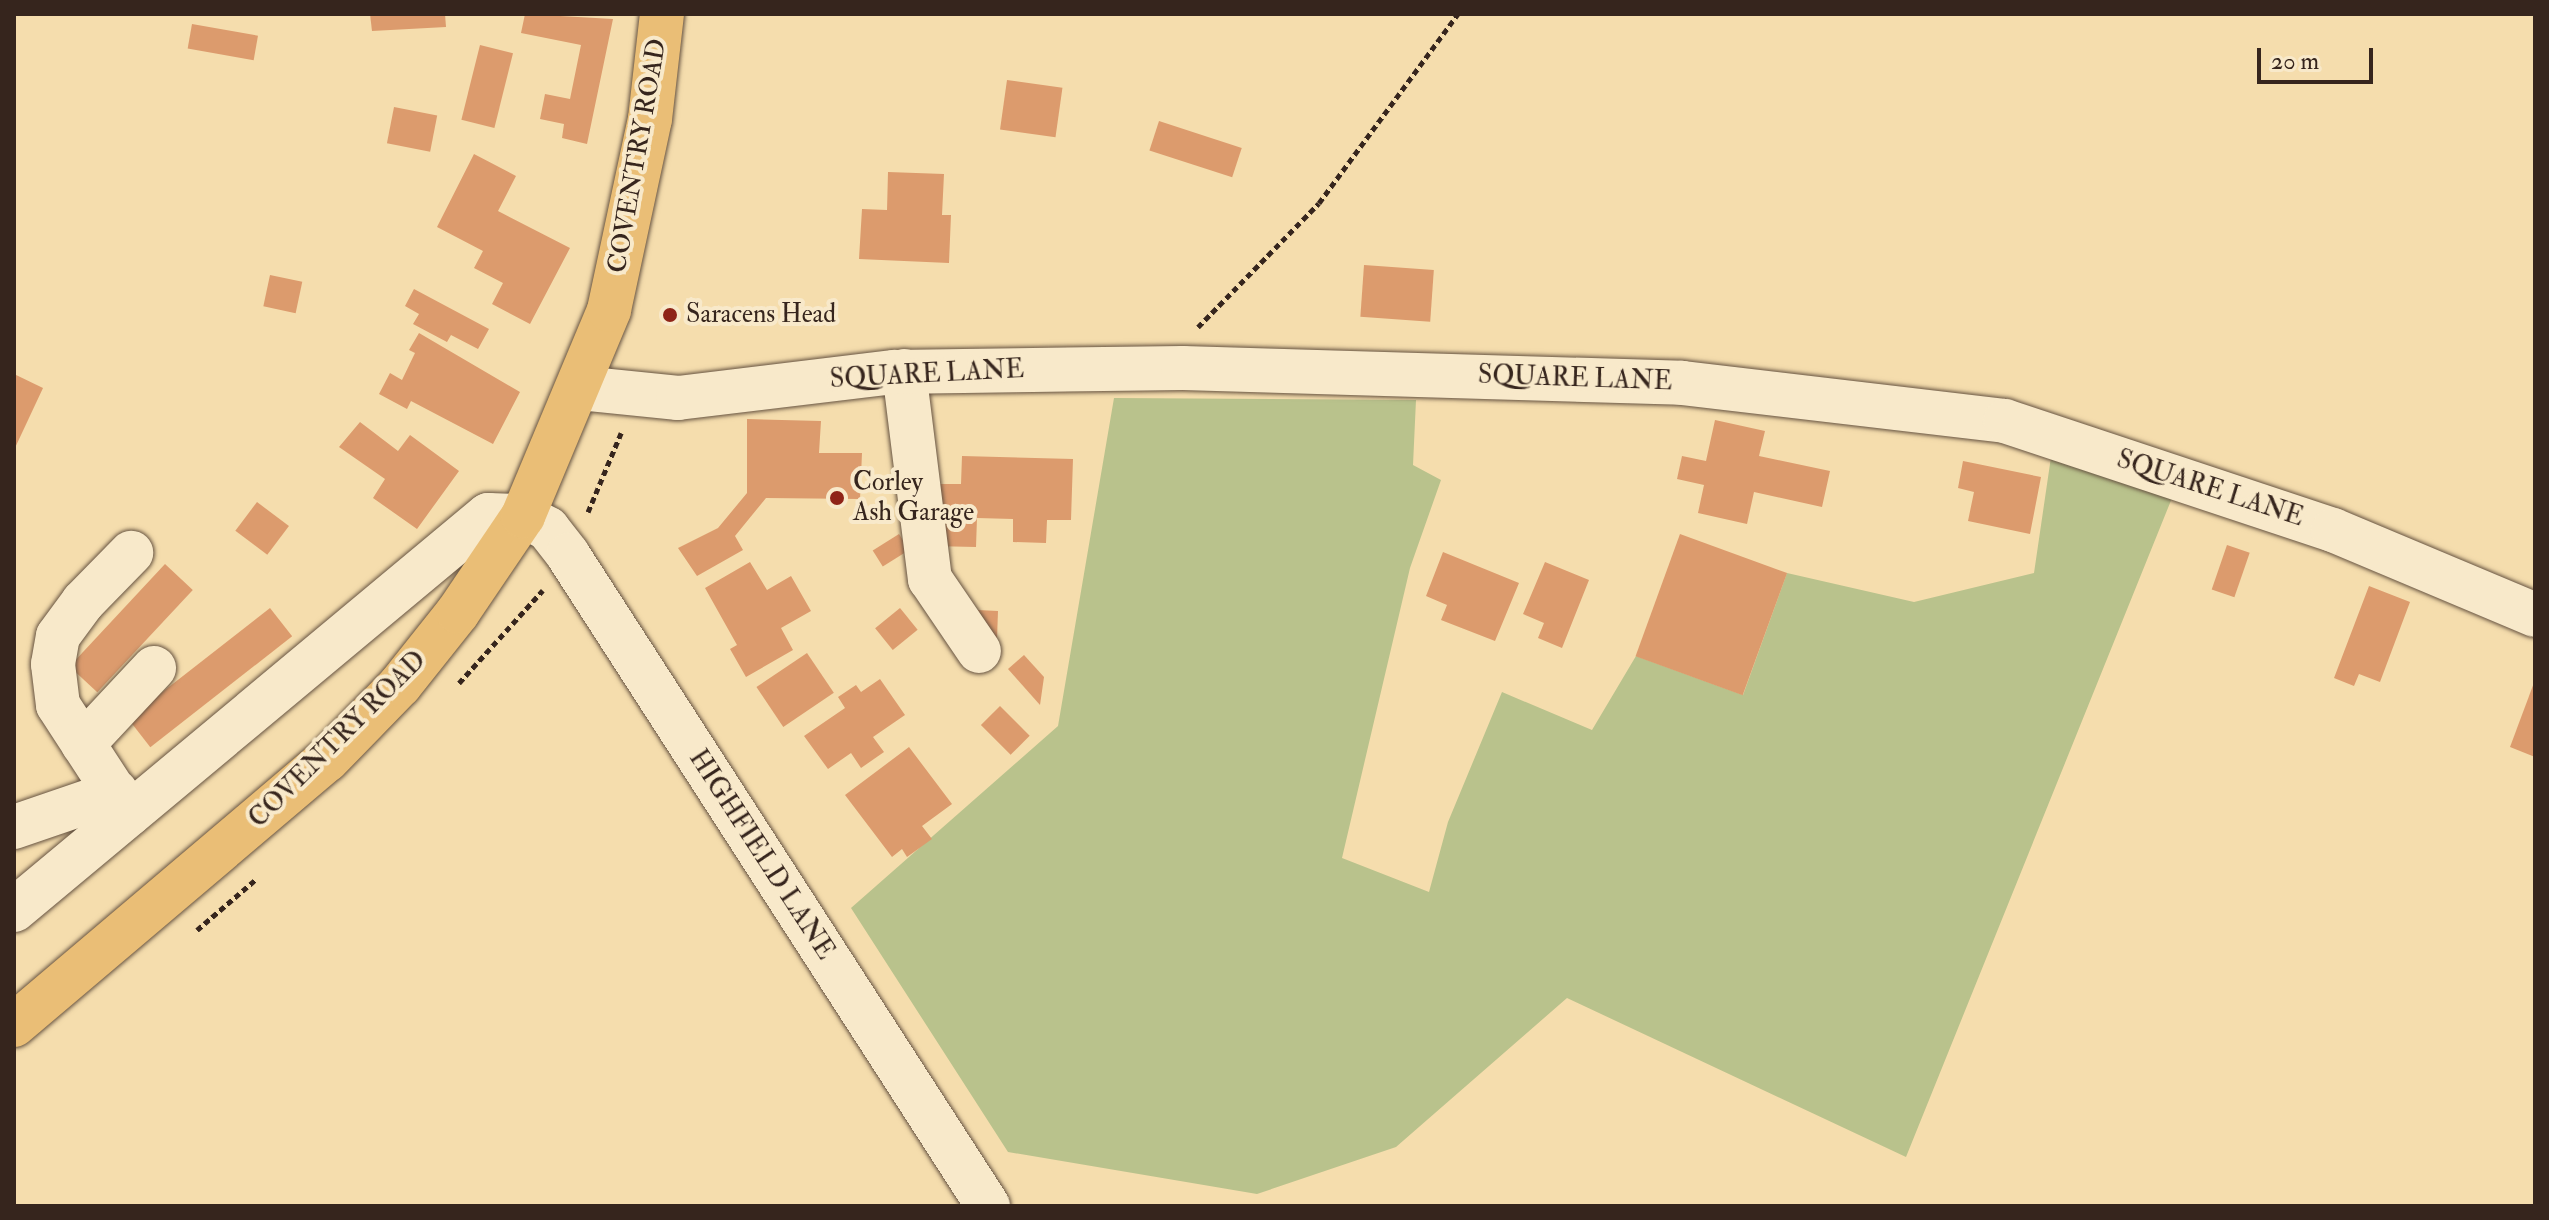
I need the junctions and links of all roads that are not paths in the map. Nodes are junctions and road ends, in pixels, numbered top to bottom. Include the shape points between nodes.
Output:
1 (662, 14) edge
2 (904, 371) junction
3 (580, 388) junction
4 (523, 516) junction
5 (131, 553) dead end
6 (2535, 615) edge
7 (979, 651) dead end
8 (154, 668) dead end
9 (83, 744) junction
10 (123, 803) junction
11 (14, 827) edge
12 (14, 910) edge
13 (14, 1025) edge
14 (988, 1206) edge

1 - 3 main road, COVENTRY ROAD via 650,119 627,242
2 - 3 street, SQUARE LANE via 678,398
2 - 6 street, SQUARE LANE via 1183,368 1682,383 2005,421 2333,530
2 - 7 street via 930,579
3 - 4 main road, COVENTRY ROAD
4 - 10 street via 488,515
4 - 13 main road, COVENTRY ROAD via 400,685 327,760
4 - 14 street, HIGHFIELD LANE via 548,529 568,555
5 - 9 street via 58,636 53,664 58,705
8 - 9 street
9 - 10 street
10 - 11 street
10 - 12 street

